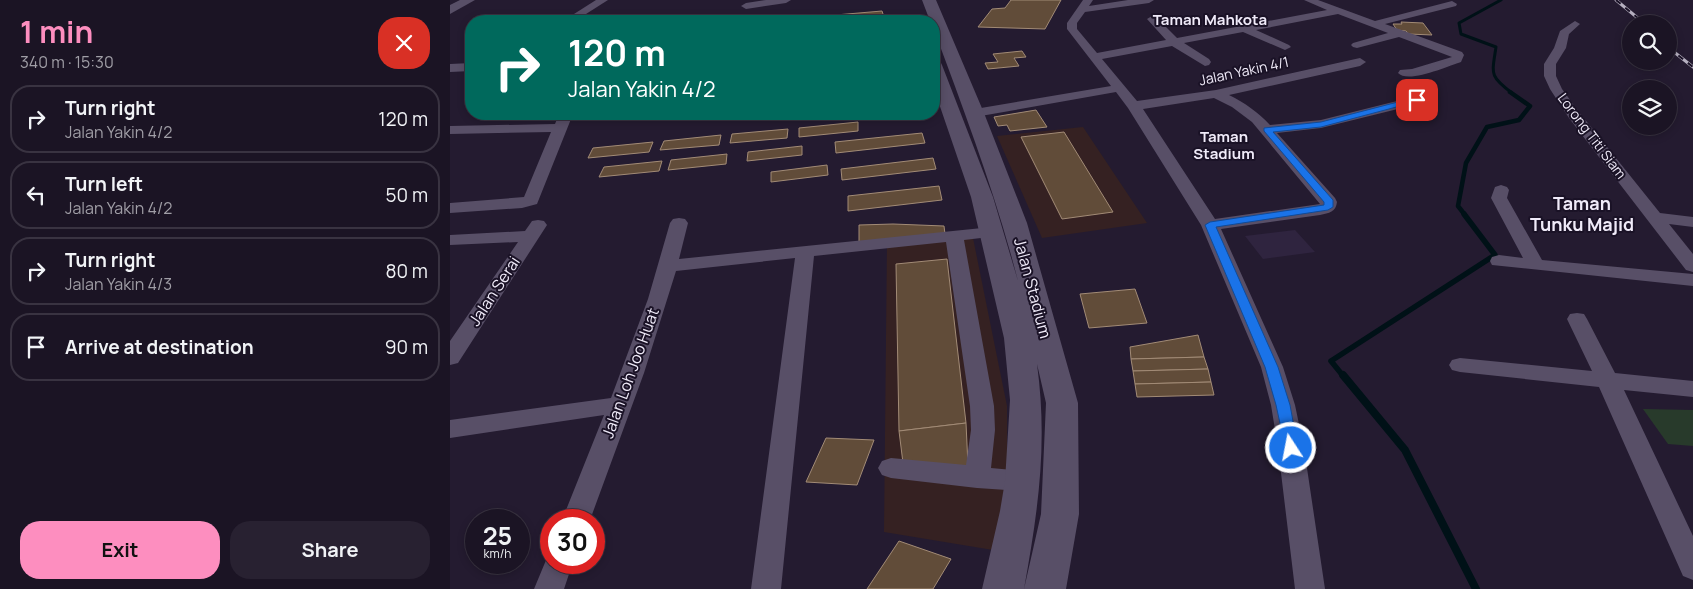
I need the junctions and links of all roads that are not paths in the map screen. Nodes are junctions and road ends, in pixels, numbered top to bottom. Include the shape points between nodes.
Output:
1 (469, 0) edge
2 (603, 0) edge
3 (786, 0) edge
4 (929, 0) edge
5 (1149, 0) edge
6 (1309, 0) edge
7 (1452, 4) dead end
8 (1084, 5) edge
9 (746, 6) dead end
10 (450, 10) edge
11 (1339, 11) junction
12 (578, 15) edge
13 (935, 15) edge
14 (1152, 19) dead end
15 (1374, 24) junction
16 (1575, 24) dead end
17 (940, 26) edge
18 (1245, 29) junction
19 (1400, 34) junction
20 (1174, 42) junction
21 (1357, 45) dead end
22 (1285, 47) dead end
23 (1094, 57) junction
24 (1205, 62) dead end
25 (1360, 62) dead end
26 (465, 67) edge
27 (450, 68) edge
28 (1404, 73) dead end
29 (940, 81) edge
30 (1119, 88) junction
31 (1216, 94) junction
32 (1417, 100) dead end
33 (1134, 106) junction
34 (976, 113) junction
35 (563, 121) edge
36 (450, 130) edge
37 (1267, 130) junction
38 (1501, 190) dead end
39 (450, 208) edge
40 (1654, 217) junction
41 (1693, 222) edge
42 (679, 223) dead end
43 (1210, 225) junction
44 (992, 232) junction
45 (954, 236) junction
46 (450, 240) edge
47 (805, 252) junction
48 (1499, 261) dead end
49 (1536, 265) junction
50 (669, 266) junction
51 (1693, 266) edge
52 (1693, 280) edge
53 (1577, 319) dead end
54 (450, 358) edge
55 (1460, 365) dead end
56 (1608, 381) junction
57 (1693, 389) edge
58 (620, 405) junction
59 (450, 429) edge
60 (891, 468) dead end
61 (977, 478) junction
62 (1022, 482) junction
63 (580, 509) edge
64 (1693, 567) edge
65 (555, 574) edge
66 (549, 589) edge
67 (766, 589) edge
68 (1003, 589) edge
69 (1045, 589) edge
70 (1310, 589) edge

1 - 10 street
2 - 12 street
3 - 9 street
4 - 13 main road, Jalan Stadium
5 - 8 street
6 - 11 street
7 - 15 street
8 - 23 street via 1071,26
11 - 15 street
11 - 18 street
14 - 20 street
15 - 19 street
16 - 40 street, Lorong Titi Siam via 1564,33 1560,48 1550,64 1550,76 1574,115
17 - 34 main road, Jalan Stadium
18 - 20 street
18 - 22 street
19 - 21 street
19 - 28 street via 1458,56 1414,73
20 - 23 street
20 - 24 street
23 - 30 street
25 - 31 street, Jalan Yakin 4/1
26 - 27 street
29 - 44 main road, Jalan Stadium
30 - 33 street
30 - 34 street
31 - 33 street, Jalan Yakin 4/1
31 - 37 street via 1247,111
32 - 37 street via 1321,124
33 - 43 street
34 - 69 main road, Jalan Stadium via 1015,223 1062,403 1060,514
35 - 36 street
35 - 39 street via 529,202
37 - 43 street via 1329,202 1328,207
38 - 49 street via 1502,203
40 - 41 street
40 - 51 street, Lorong Titi Siam
42 - 50 street, Jalan Loh Joo Huat
43 - 70 street via 1272,367 1283,405
44 - 45 street
44 - 62 main road, Jalan Stadium via 1019,338 1026,400
45 - 47 street
45 - 61 street via 983,412
46 - 54 street, Jalan Serai via 534,230
47 - 50 street
47 - 67 street
48 - 49 street
49 - 52 street
50 - 58 street, Jalan Loh Joo Huat
53 - 56 street
55 - 56 street
56 - 57 street
56 - 64 street
58 - 59 street
58 - 63 street, Jalan Loh Joo Huat
60 - 61 street
61 - 62 street
62 - 68 main road, Jalan Stadium
65 - 66 street

